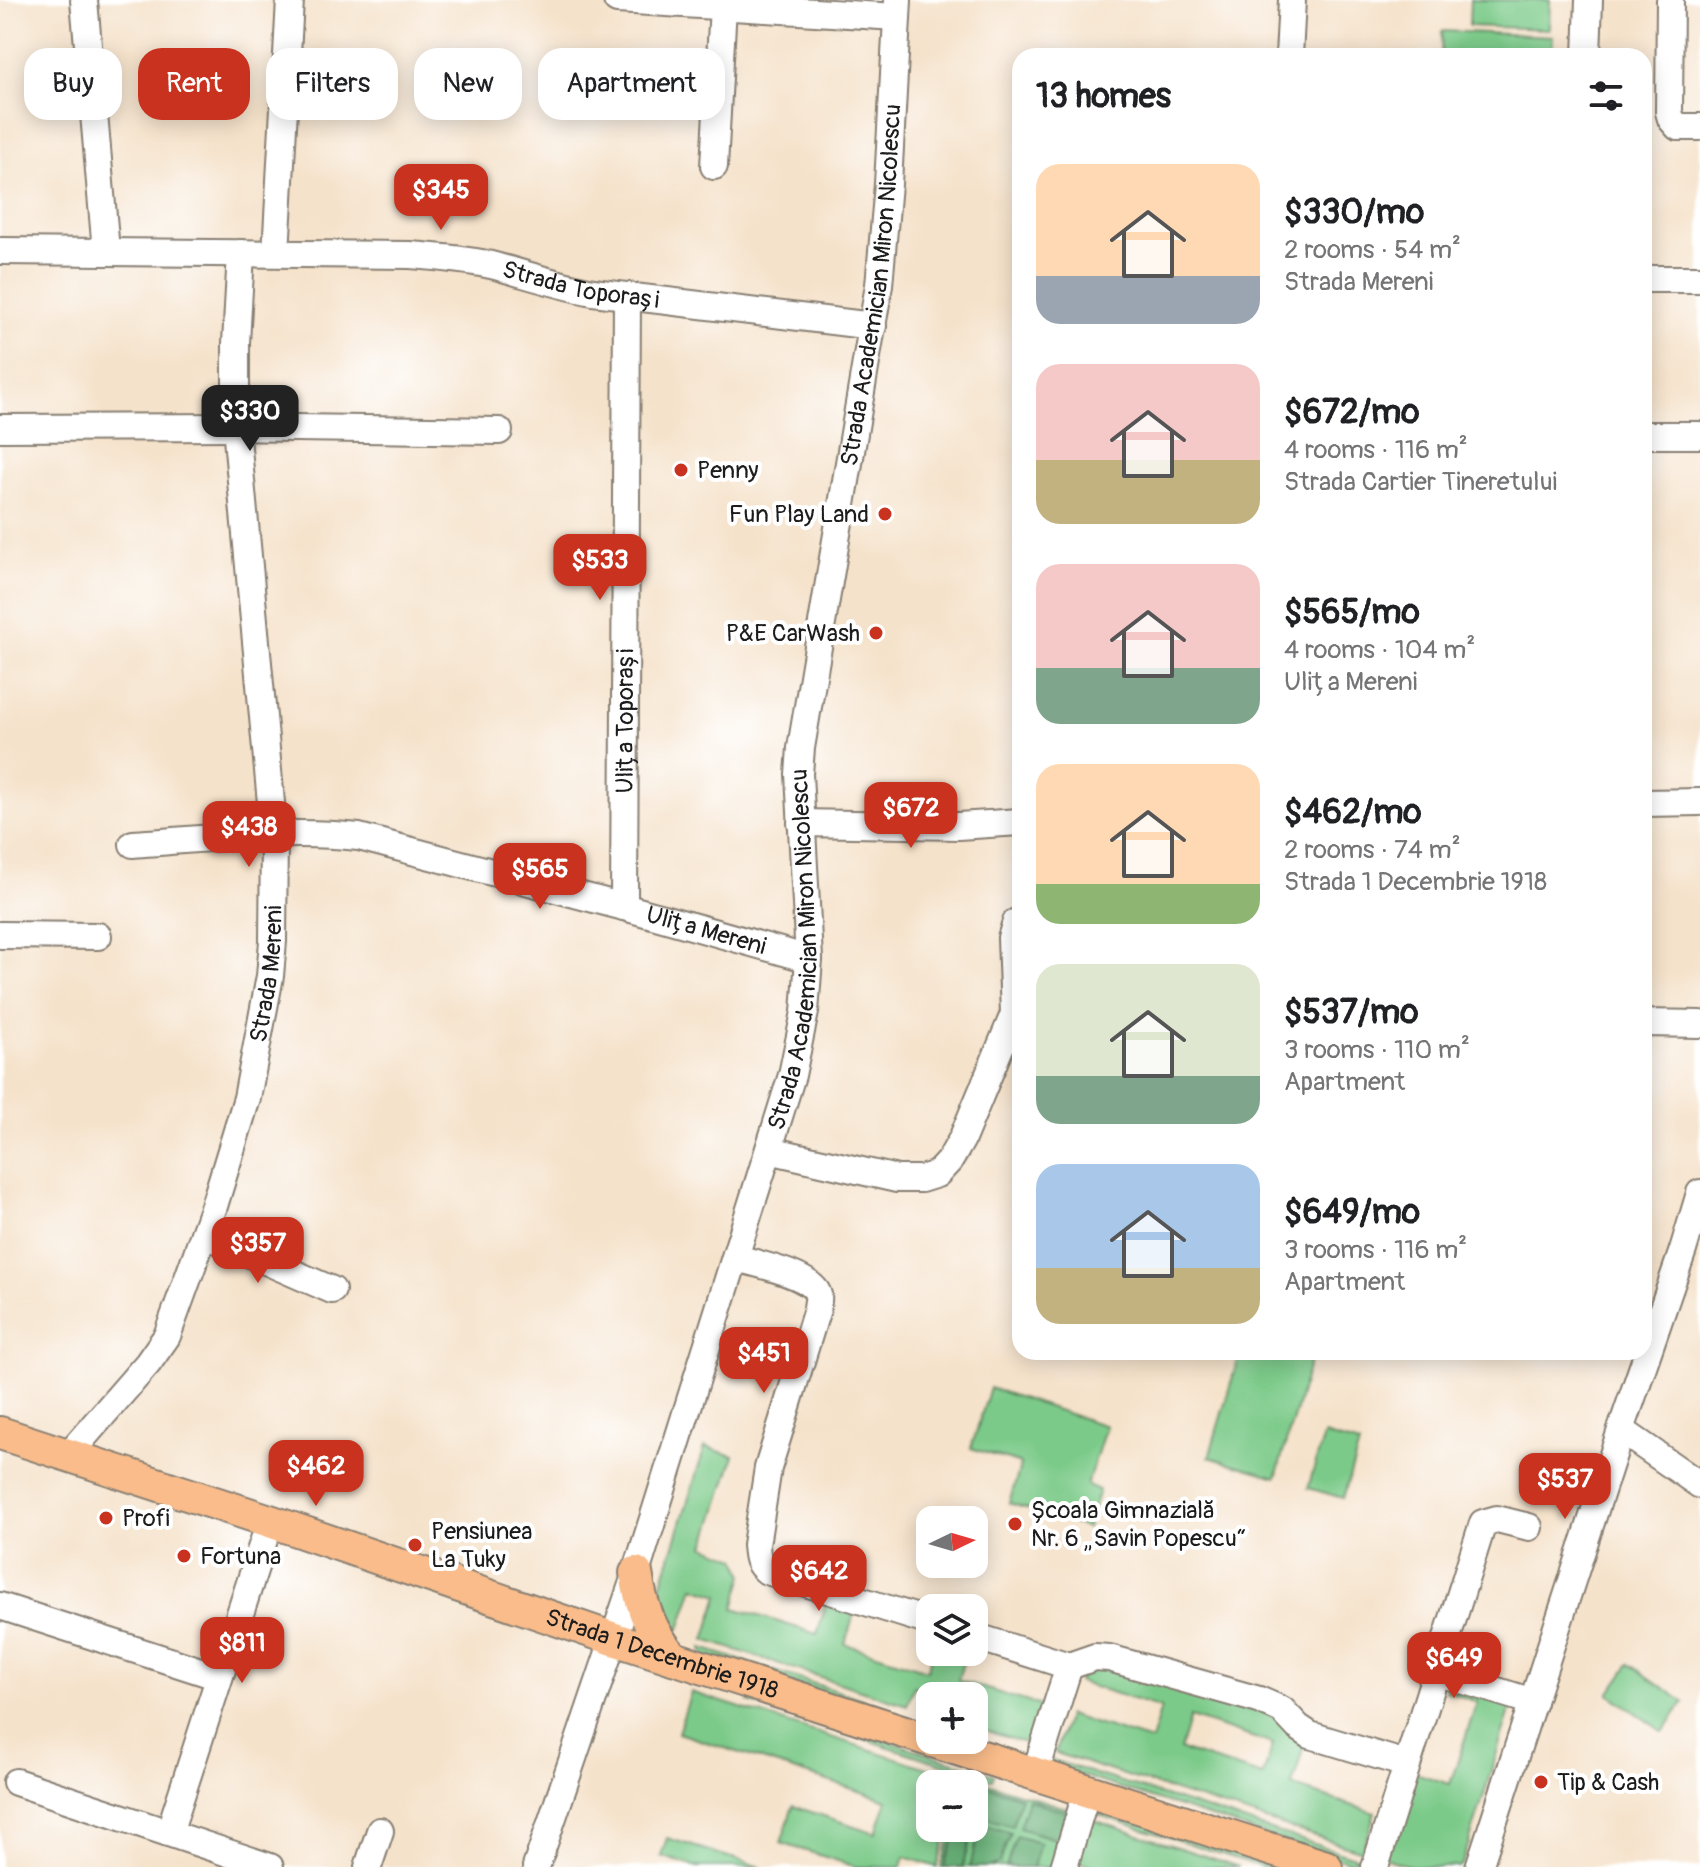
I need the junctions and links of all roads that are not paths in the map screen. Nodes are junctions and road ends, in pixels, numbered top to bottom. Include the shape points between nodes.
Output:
1 (84, 0) edge
2 (290, 0) edge
3 (617, 0) edge
4 (1292, 0) edge
5 (1589, 0) edge
6 (1670, 0) edge
7 (723, 6) junction
8 (898, 8) edge
9 (1289, 48) edge
10 (1587, 48) edge
11 (1652, 119) edge
12 (1671, 119) junction
13 (1700, 127) edge
14 (714, 166) dead end
15 (0, 251) edge
16 (106, 251) junction
17 (241, 253) junction
18 (276, 253) junction
19 (1652, 279) edge
20 (1700, 279) edge
21 (627, 296) junction
22 (873, 326) junction
23 (236, 427) junction
24 (0, 428) edge
25 (499, 431) dead end
26 (1652, 435) edge
27 (1700, 435) edge
28 (1700, 802) edge
29 (1652, 803) edge
30 (801, 823) junction
31 (1012, 823) edge
32 (274, 835) junction
33 (133, 844) dead end
34 (624, 907) junction
35 (0, 935) edge
36 (98, 936) dead end
37 (809, 959) junction
38 (1652, 1023) edge
39 (1700, 1024) edge
40 (1012, 1025) edge
41 (769, 1150) junction
42 (1700, 1193) edge
43 (204, 1234) junction
44 (1691, 1253) edge
45 (736, 1258) junction
46 (332, 1290) dead end
47 (1652, 1352) edge
48 (1649, 1360) edge
49 (1621, 1430) junction
50 (0, 1433) edge
51 (68, 1455) junction
52 (1700, 1485) edge
53 (270, 1521) junction
54 (1529, 1527) dead end
55 (636, 1573) junction
56 (0, 1606) edge
57 (916, 1618) edge
58 (614, 1639) junction
59 (988, 1640) edge
60 (673, 1658) junction
61 (1069, 1666) junction
62 (1436, 1672) junction
63 (219, 1677) junction
64 (1533, 1702) junction
65 (1406, 1764) junction
66 (1035, 1774) junction
67 (16, 1782) dead end
68 (1087, 1791) junction
69 (380, 1831) dead end
70 (169, 1833) junction
71 (270, 1867) edge
72 (368, 1867) edge
73 (536, 1867) edge
74 (1064, 1867) edge
75 (1326, 1867) edge
76 (1375, 1867) edge
77 (1479, 1867) edge

1 - 16 street
2 - 18 street
3 - 7 street
4 - 9 street
5 - 10 street
6 - 12 street
7 - 8 street
7 - 14 street
8 - 22 street, Strada Academician Miron Nicolescu via 885,233
11 - 12 street
12 - 13 street via 1678,127
15 - 16 street, Strada Toporași
16 - 17 street, Strada Toporași
17 - 18 street, Strada Toporași
17 - 23 street, Strada Mereni
18 - 21 street, Strada Toporași via 454,258
19 - 20 street
21 - 22 street, Strada Toporași
21 - 34 street, Ulița Toporași
22 - 30 street, Strada Academician Miron Nicolescu via 801,748
23 - 24 street
23 - 25 street
23 - 32 street, Strada Mereni
26 - 27 street
28 - 29 street
30 - 31 street
30 - 37 street, Strada Academician Miron Nicolescu
32 - 33 street, Ulița Mereni
32 - 34 street, Ulița Mereni via 359,837
32 - 43 street, Strada Mereni via 273,941 265,1011 247,1098
34 - 37 street, Ulița Mereni
35 - 36 street
37 - 41 street, Strada Academician Miron Nicolescu via 800,1044
38 - 39 street
40 - 41 street via 962,1139 937,1174 897,1179
41 - 45 street, Strada Academician Miron Nicolescu
42 - 44 street
43 - 46 street
43 - 51 street, Strada Mereni via 159,1350
44 - 47 street
45 - 55 street, Strada Academician Miron Nicolescu
45 - 57 street via 801,1278 818,1296 768,1468 756,1545 761,1567
48 - 49 street
49 - 52 street
49 - 64 street
50 - 51 main road, Strada 1 Decembrie 1918
51 - 53 main road, Strada 1 Decembrie 1918
53 - 58 main road, Strada 1 Decembrie 1918
53 - 63 street
54 - 62 street via 1497,1519 1483,1523
55 - 58 street, Strada Academician Miron Nicolescu
55 - 60 main road via 644,1613
56 - 63 street
58 - 60 main road, Strada 1 Decembrie 1918
58 - 73 street, Strada Academician Miron Nicolescu
59 - 61 street
60 - 66 main road, Strada 1 Decembrie 1918
61 - 65 street via 1102,1656 1259,1700 1282,1710 1310,1735
61 - 66 street
62 - 64 street
62 - 65 street
63 - 70 street
64 - 77 street
65 - 76 street
66 - 68 main road, Strada 1 Decembrie 1918
67 - 70 street
68 - 74 street
68 - 75 main road, Strada 1 Decembrie 1918
69 - 72 street
70 - 71 street

